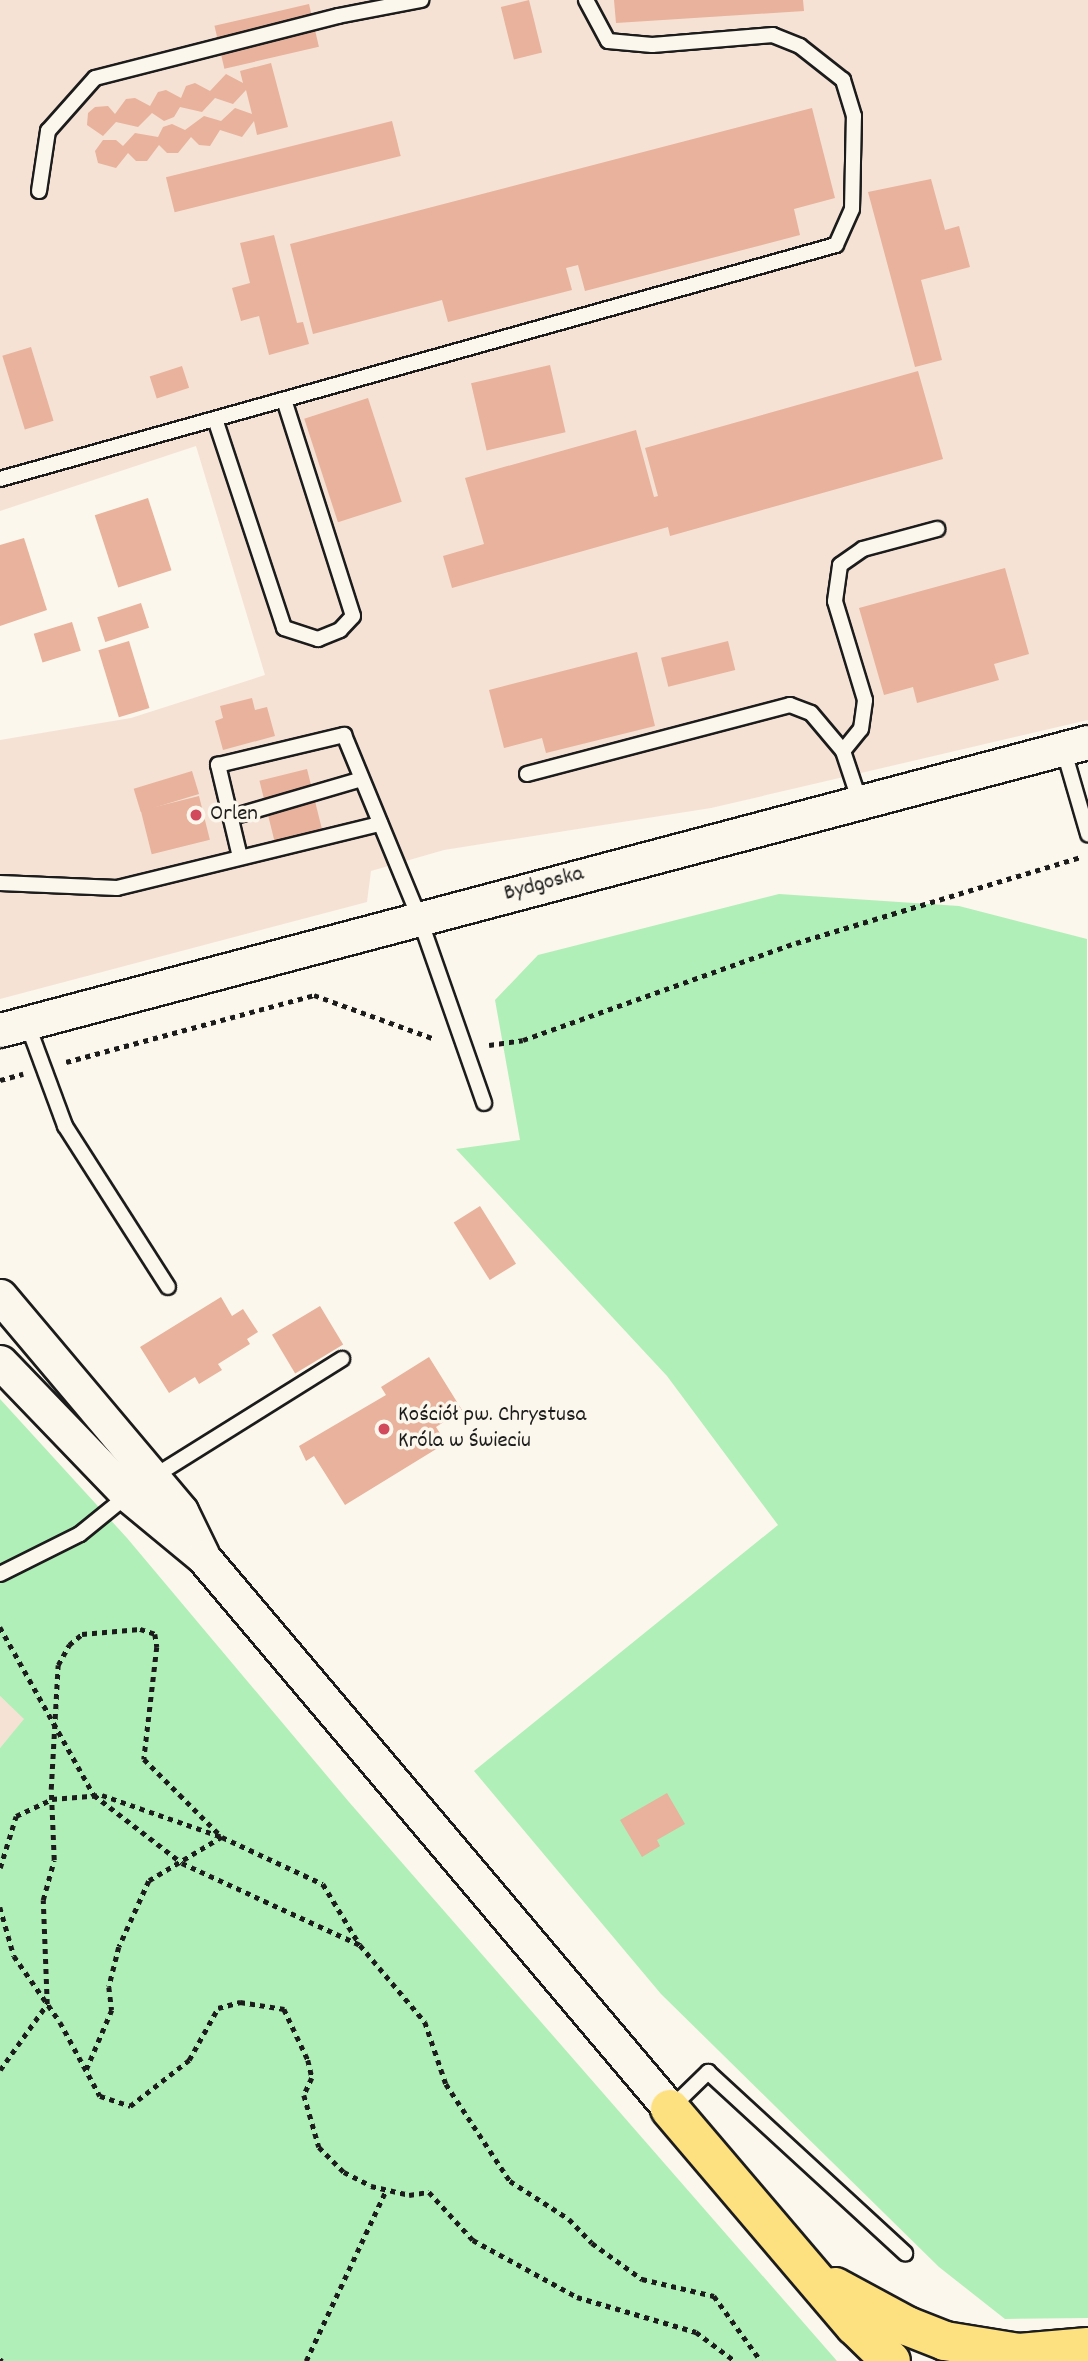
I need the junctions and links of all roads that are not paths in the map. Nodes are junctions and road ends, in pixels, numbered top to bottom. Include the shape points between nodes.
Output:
1 (421, 0) edge
2 (586, 0) edge
3 (40, 191) dead end
4 (284, 400) junction
5 (215, 419) junction
6 (0, 479) edge
7 (937, 529) dead end
8 (1076, 745) edge
9 (843, 751) junction
10 (527, 774) dead end
11 (362, 779) junction
12 (860, 802) junction
13 (232, 817) junction
14 (380, 824) junction
15 (1088, 834) edge
16 (240, 857) junction
17 (0, 884) edge
18 (419, 918) junction
19 (14, 1027) edge
20 (484, 1103) dead end
21 (168, 1287) dead end
22 (0, 1296) edge
23 (342, 1359) dead end
24 (0, 1362) edge
25 (140, 1487) junction
26 (0, 1574) edge
27 (670, 2109) junction
28 (905, 2253) dead end
29 (807, 2269) junction
30 (1088, 2347) edge
31 (891, 2361) edge

1 - 3 lane via 338,16 94,78 48,131
2 - 4 lane via 608,41 652,45 773,35 800,46 843,80 854,116 852,209 836,245
4 - 5 lane
4 - 5 lane via 353,616 340,630 318,639 284,628
5 - 6 lane
7 - 9 lane via 863,549 840,565 835,601 865,700 861,729
8 - 12 street, Bydgoska
8 - 15 lane
9 - 10 lane via 811,713 790,705
9 - 12 lane
11 - 13 lane
11 - 13 lane via 344,735 218,765
11 - 14 lane
12 - 18 street, Bydgoska
13 - 16 lane
14 - 16 lane
14 - 18 lane
16 - 17 lane via 117,888
18 - 19 street, Bydgoska
18 - 20 lane
19 - 21 lane via 42,1069 65,1126
22 - 25 street
23 - 25 lane
24 - 25 street
25 - 26 lane via 80,1534
25 - 27 street via 181,1511 203,1557
27 - 28 lane via 708,2072
27 - 29 main road
29 - 30 main road via 872,2308 945,2341 1019,2353
29 - 31 main road

